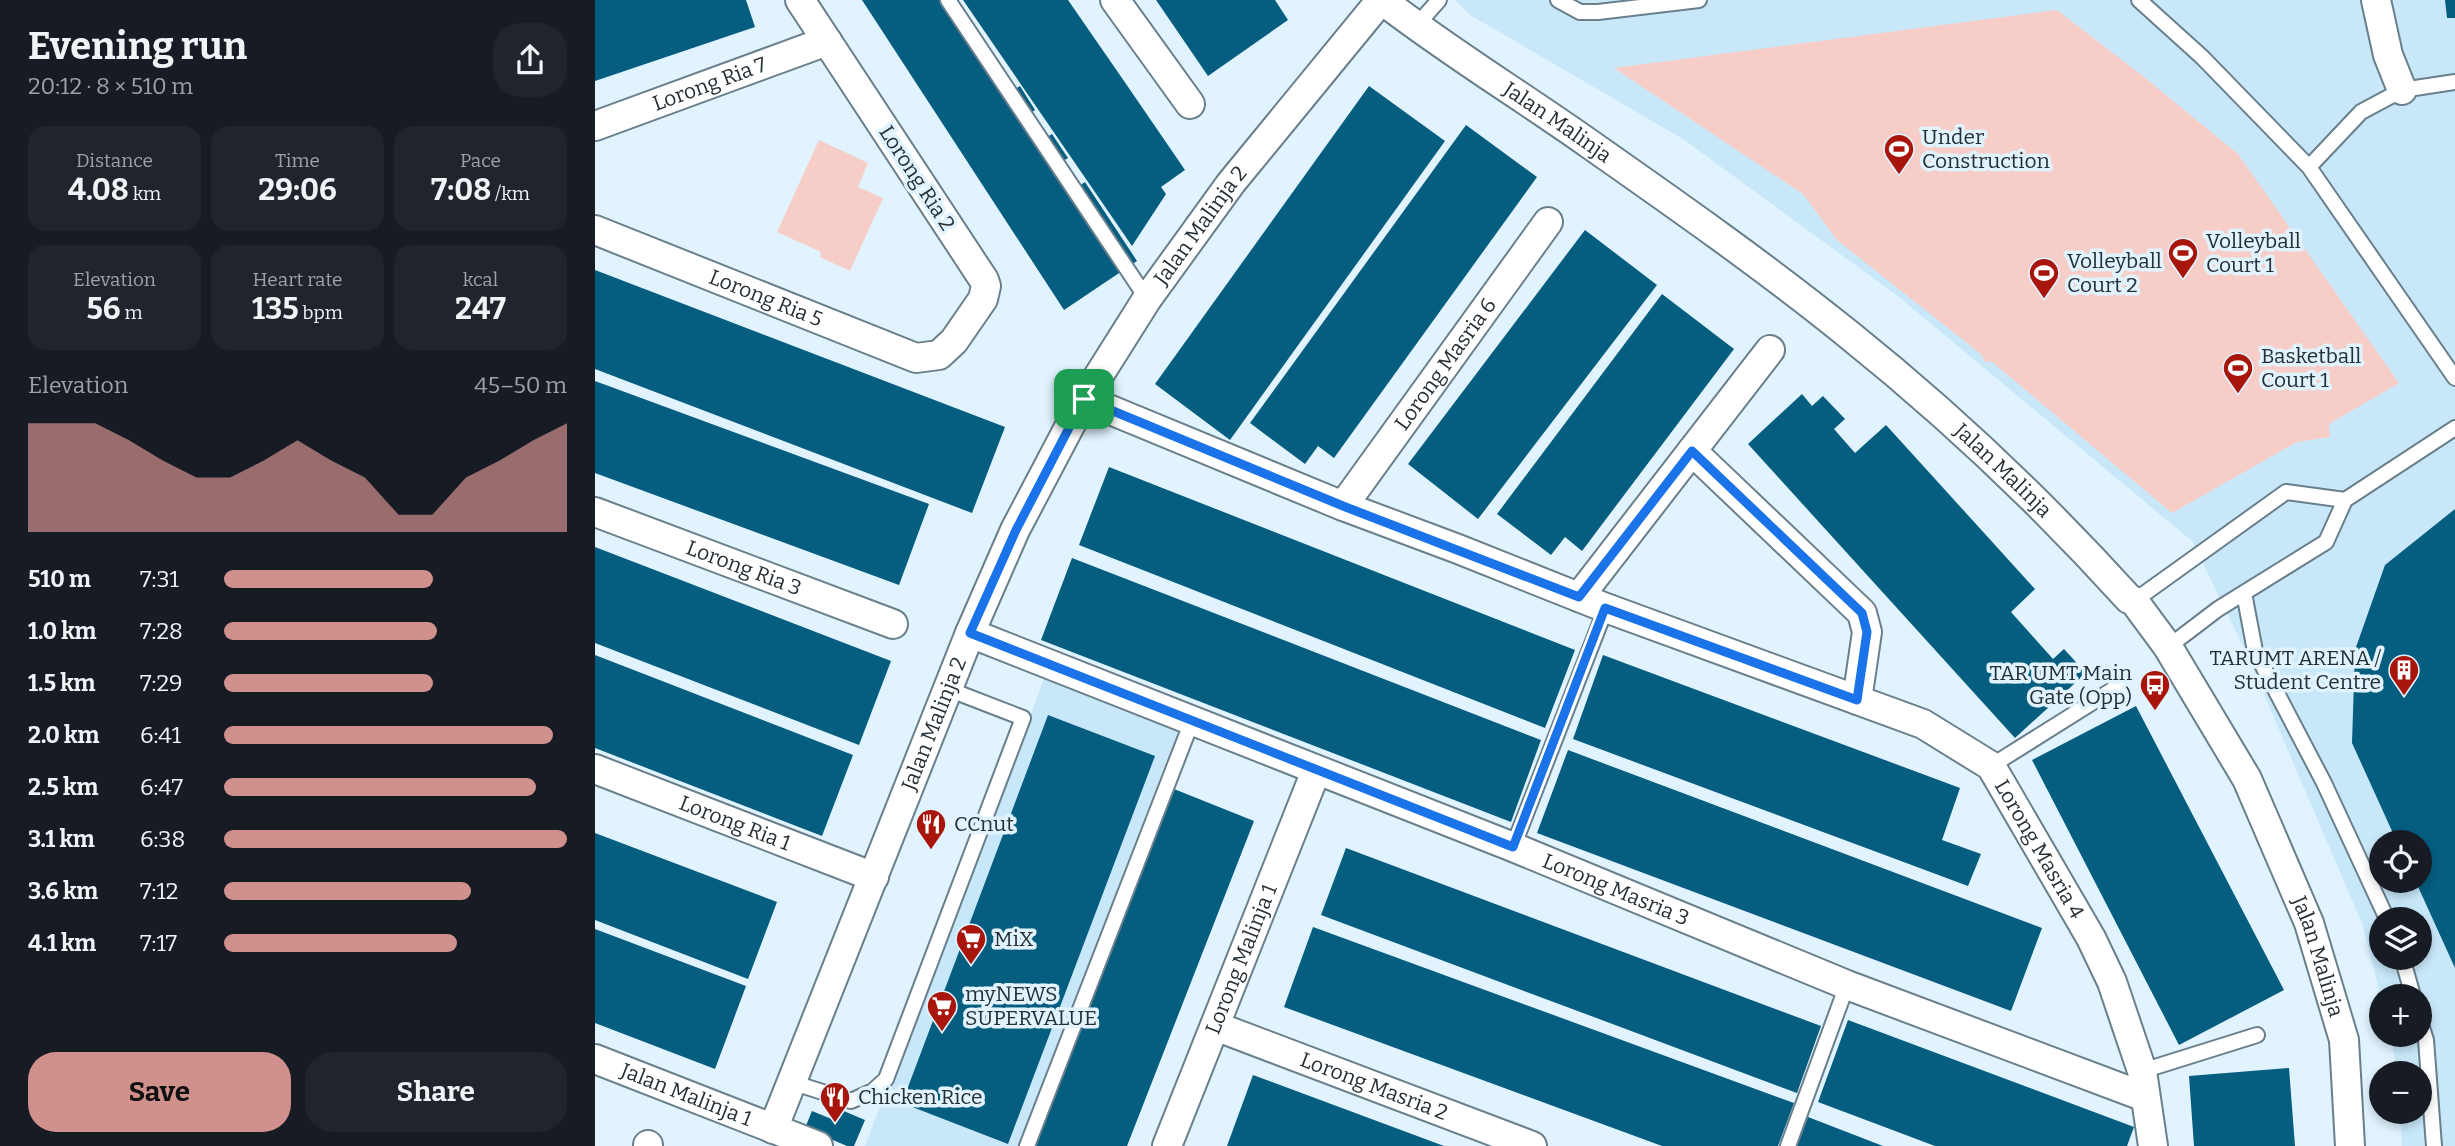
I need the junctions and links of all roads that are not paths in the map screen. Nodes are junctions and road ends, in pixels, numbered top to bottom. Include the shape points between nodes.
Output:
1 (800, 0) edge
2 (948, 0) edge
3 (1115, 0) edge
4 (1382, 0) edge
5 (1439, 0) edge
6 (1558, 0) edge
7 (1699, 0) edge
8 (2139, 0) edge
9 (2377, 0) edge
10 (1416, 26) junction
11 (827, 41) junction
12 (2455, 82) edge
13 (2402, 90) junction
14 (1190, 104) dead end
15 (595, 126) edge
16 (2309, 167) junction
17 (1548, 222) dead end
18 (595, 230) edge
19 (1147, 299) junction
20 (1770, 350) dead end
21 (939, 355) joint
22 (2455, 378) edge
23 (1084, 399) junction
24 (2455, 428) edge
25 (1692, 451) junction
26 (2345, 500) junction
27 (1343, 506) junction
28 (595, 512) edge
29 (2244, 593) junction
30 (1579, 597) junction
31 (2134, 601) junction
32 (1605, 608) junction
33 (894, 624) dead end
34 (970, 633) junction
35 (2168, 646) junction
36 (2120, 685) dead end
37 (948, 689) junction
38 (1857, 700) junction
39 (1192, 721) junction
40 (1991, 766) junction
41 (595, 769) edge
42 (1316, 771) junction
43 (1513, 847) junction
44 (874, 877) junction
45 (2381, 907) edge
46 (1847, 985) junction
47 (1215, 1026) junction
48 (2257, 1035) dead end
49 (2427, 1047) edge
50 (595, 1059) edge
51 (791, 1082) junction
52 (2144, 1084) junction
53 (773, 1129) junction
54 (818, 1146) edge
55 (1027, 1146) edge
56 (1167, 1146) edge
57 (1532, 1146) edge
58 (1788, 1146) edge
59 (2153, 1146) edge
60 (2350, 1146) edge
61 (2434, 1146) edge

1 - 11 street, Lorong Ria 2
2 - 19 lane
3 - 14 street
4 - 10 street, Jalan Malinja
4 - 19 street, Jalan Malinja 2 via 1231,183
5 - 10 lane
6 - 7 lane via 1580,12
8 - 16 lane
9 - 13 street via 2388,55
10 - 31 street, Jalan Malinja via 1591,145 1848,334 1917,391
11 - 15 street, Lorong Ria 7
11 - 21 street, Lorong Ria 2 via 983,280 983,299
12 - 13 lane
13 - 16 lane via 2361,112
16 - 22 lane
17 - 27 street, Lorong Masria 6
18 - 21 street, Lorong Ria 5 via 916,358
19 - 23 street, Jalan Malinja 2
20 - 25 street
23 - 27 street, Lorong Masria 4
23 - 34 street, Jalan Malinja 2 via 1016,530
24 - 26 lane
25 - 30 street
25 - 38 street via 1862,613 1867,632
26 - 29 lane via 2326,542
26 - 31 lane via 2286,492
27 - 30 street, Lorong Masria 4
28 - 33 street, Lorong Ria 3
29 - 35 lane
29 - 45 lane via 2255,650 2324,783
30 - 32 street, Lorong Masria 4
31 - 35 street, Jalan Malinja
32 - 38 street, Lorong Masria 4
32 - 43 lane
34 - 37 street, Jalan Malinja 2
34 - 39 street, Lorong Masria 3
35 - 60 street, Jalan Malinja via 2247,779 2309,923 2344,1040
36 - 40 lane
37 - 44 street, Jalan Malinja 2
37 - 51 lane via 1023,718 886,1079 851,1101
38 - 40 street, Lorong Masria 4 via 1923,723
39 - 42 street, Lorong Masria 3
39 - 55 lane
40 - 52 street, Lorong Masria 4 via 2091,938 2112,982
41 - 44 street, Lorong Ria 1
42 - 43 street, Lorong Masria 3
42 - 47 street, Lorong Malinja 1
43 - 46 street, Lorong Masria 3
44 - 51 street, Jalan Malinja 2
46 - 52 street, Lorong Masria 3
46 - 58 lane
47 - 56 street, Lorong Malinja 1
47 - 57 street, Lorong Masria 2
48 - 52 lane
49 - 61 lane
50 - 53 street, Jalan Malinja 1
51 - 53 street, Jalan Malinja 2
52 - 59 street, Lorong Masria 4
53 - 54 street, Jalan Malinja 1

